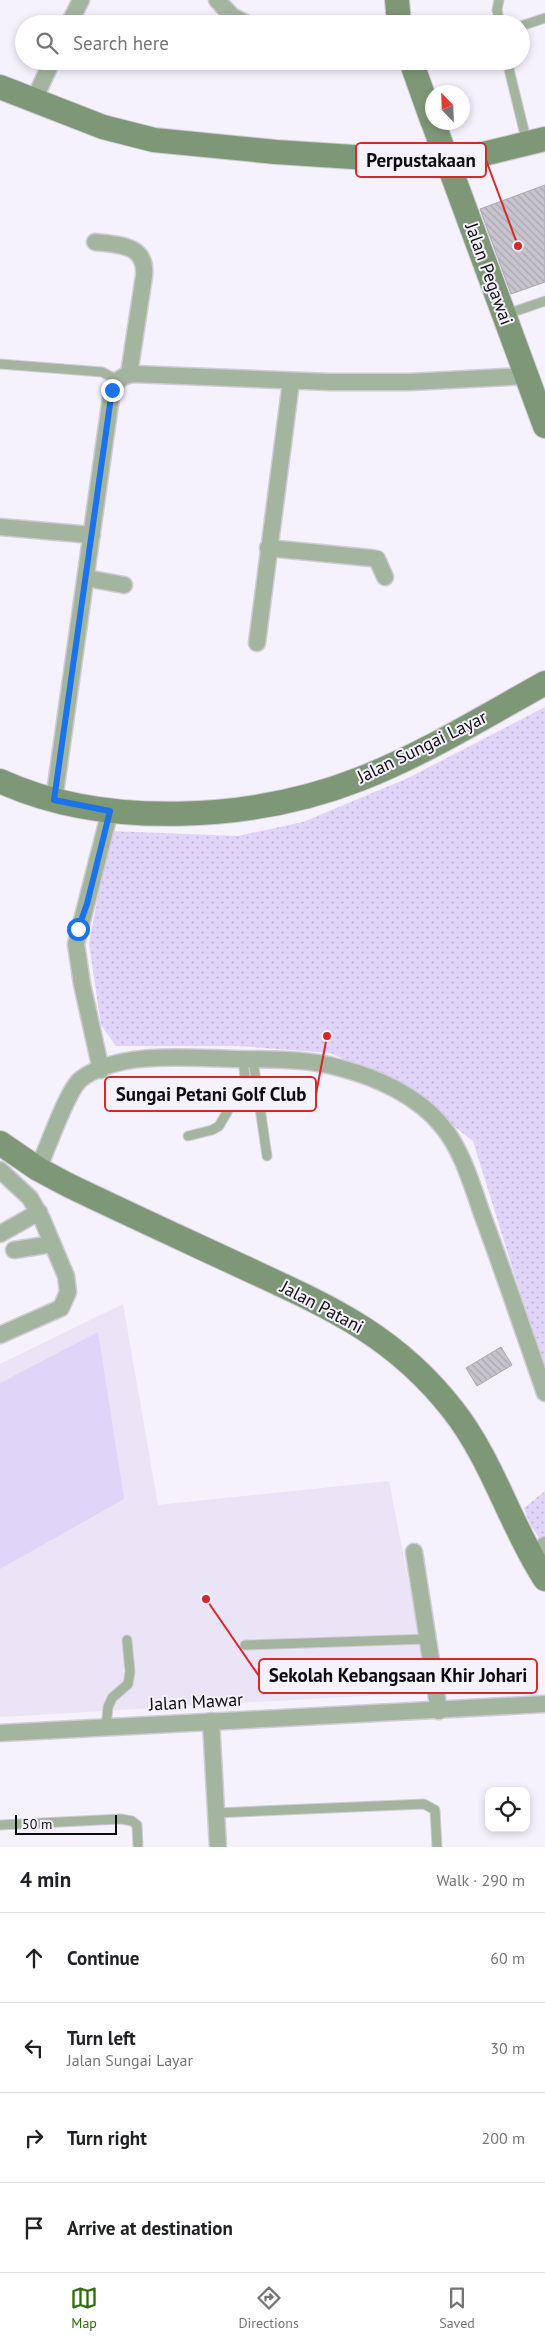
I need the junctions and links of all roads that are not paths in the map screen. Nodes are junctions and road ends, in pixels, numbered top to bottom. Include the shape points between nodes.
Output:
1 (81, 0) edge
2 (216, 0) edge
3 (397, 0) edge
4 (499, 0) edge
5 (74, 15) edge
6 (231, 15) edge
7 (398, 15) edge
8 (498, 15) edge
9 (545, 18) edge
10 (530, 23) edge
11 (48, 70) edge
12 (414, 70) edge
13 (510, 70) edge
14 (0, 87) edge
15 (34, 100) junction
16 (425, 100) edge
17 (436, 130) edge
18 (536, 141) edge
19 (447, 161) junction
20 (95, 242) dead end
21 (544, 304) edge
22 (504, 315) junction
23 (0, 364) edge
24 (527, 376) junction
25 (123, 377) junction
26 (291, 382) junction
27 (545, 426) edge
28 (0, 527) edge
29 (92, 536) junction
30 (268, 548) junction
31 (386, 577) dead end
32 (86, 578) junction
33 (124, 585) dead end
34 (257, 644) dead end
35 (545, 683) edge
36 (0, 780) edge
37 (0, 792) edge
38 (27, 793) junction
39 (54, 800) junction
40 (110, 811) junction
41 (248, 1060) junction
42 (100, 1070) junction
43 (188, 1136) dead end
44 (0, 1143) edge
45 (267, 1156) dead end
46 (0, 1170) edge
47 (38, 1170) junction
48 (39, 1212) junction
49 (0, 1234) edge
50 (52, 1244) junction
51 (14, 1250) dead end
52 (0, 1335) edge
53 (545, 1393) edge
54 (414, 1552) dead end
55 (539, 1552) edge
56 (545, 1579) edge
57 (427, 1638) junction
58 (127, 1640) dead end
59 (245, 1645) dead end
60 (545, 1704) edge
61 (439, 1711) junction
62 (210, 1721) junction
63 (106, 1727) junction
64 (0, 1734) edge
65 (216, 1813) junction
66 (0, 1825) edge
67 (138, 1847) edge
68 (218, 1847) edge
69 (437, 1847) edge

1 - 5 street
2 - 6 street
3 - 7 main road
4 - 8 lane
9 - 10 lane
11 - 15 street
12 - 16 main road, Jalan Pegawai
13 - 18 lane
14 - 15 main road
15 - 19 main road via 103,127 172,143 412,162
17 - 19 main road, Jalan Pegawai
18 - 19 main road
19 - 22 main road, Jalan Pegawai
20 - 25 street via 134,250 144,261 144,276
21 - 22 lane
22 - 24 main road, Jalan Pegawai
23 - 25 lane via 102,372
24 - 26 street via 410,382
24 - 27 main road, Jalan Pegawai
25 - 26 street via 148,374
25 - 29 street via 112,390
26 - 30 street
28 - 29 street
29 - 32 street
30 - 31 street via 371,558 377,560
30 - 34 street
32 - 33 street
32 - 39 street
35 - 40 main road, Jalan Sungai Layar via 407,759 331,789 227,810 165,814
36 - 38 main road, Jalan Sungai Layar
37 - 38 main road
38 - 39 main road, Jalan Sungai Layar
39 - 40 main road, Jalan Sungai Layar
40 - 42 street via 76,944
41 - 42 street via 152,1057
41 - 43 lane via 242,1085 219,1126
41 - 45 lane
41 - 53 street via 307,1062 357,1072 394,1088 443,1127 452,1140 476,1198
42 - 47 street via 80,1080 74,1087
44 - 47 main road, Jalan Patani
46 - 48 street via 30,1198
47 - 55 main road, Jalan Patani via 337,1312 392,1348 454,1411
48 - 49 street
48 - 50 street
50 - 51 street
50 - 52 street via 66,1276 68,1292 61,1308
54 - 57 street
55 - 56 main road, Jalan Patani
57 - 59 lane
57 - 61 street
58 - 63 lane via 128,1684 112,1698
60 - 61 street, Jalan Mawar
61 - 62 street, Jalan Mawar
62 - 63 street, Jalan Mawar
62 - 65 street
63 - 64 street, Jalan Mawar
65 - 68 street
65 - 69 lane via 424,1804 435,1810
66 - 67 lane via 132,1820 137,1825

